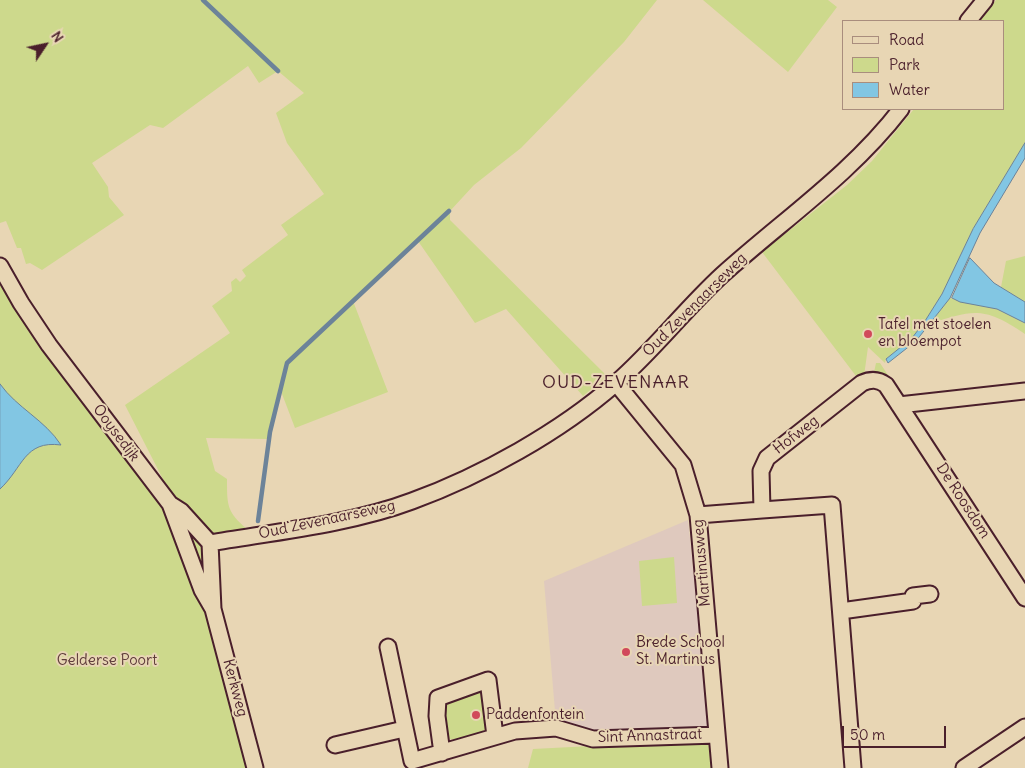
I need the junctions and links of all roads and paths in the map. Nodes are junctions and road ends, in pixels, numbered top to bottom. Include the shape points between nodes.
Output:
1 (985, 0) edge
2 (969, 20) edge
3 (900, 110) edge
4 (0, 266) edge
5 (868, 380) joint
6 (616, 383) junction
7 (1025, 391) edge
8 (899, 405) junction
9 (170, 504) junction
10 (762, 510) junction
11 (698, 515) junction
12 (210, 543) junction
13 (930, 594) dead end
14 (1025, 598) edge
15 (213, 609) junction
16 (840, 611) junction
17 (388, 647) dead end
18 (1025, 727) edge
19 (404, 729) junction
20 (717, 735) junction
21 (495, 736) junction
22 (335, 745) dead end
23 (442, 753) junction
24 (255, 768) edge
25 (720, 768) edge
26 (853, 768) edge
27 (964, 768) edge

1 - 2 street
3 - 6 street, Oud Zevenaarseweg via 884,131 827,188 721,276
4 - 9 street, Ooysedijk via 20,303 49,345
5 - 8 street, De Roosdom via 886,385
5 - 10 street, Hofweg via 767,458 762,471
6 - 11 street, Martinusweg via 683,465
6 - 12 street, Oud Zevenaarseweg via 568,420 482,471 411,502 353,517
7 - 8 street
8 - 14 street, De Roosdom
9 - 12 street via 181,511
9 - 15 street, Ooysedijk via 202,590
10 - 11 street
10 - 16 street via 832,504
11 - 20 street, Martinusweg
12 - 15 street
13 - 16 street via 913,596 913,601
15 - 24 street, Kerkweg
16 - 26 street
17 - 19 street, Sint Annastraat
18 - 27 street
19 - 22 street
19 - 23 street, Sint Annastraat via 412,761
20 - 21 street, Sint Annastraat via 594,739 556,728
20 - 25 street, Martinusweg
21 - 23 street, Sint Annastraat
21 - 23 street via 488,680 438,698

